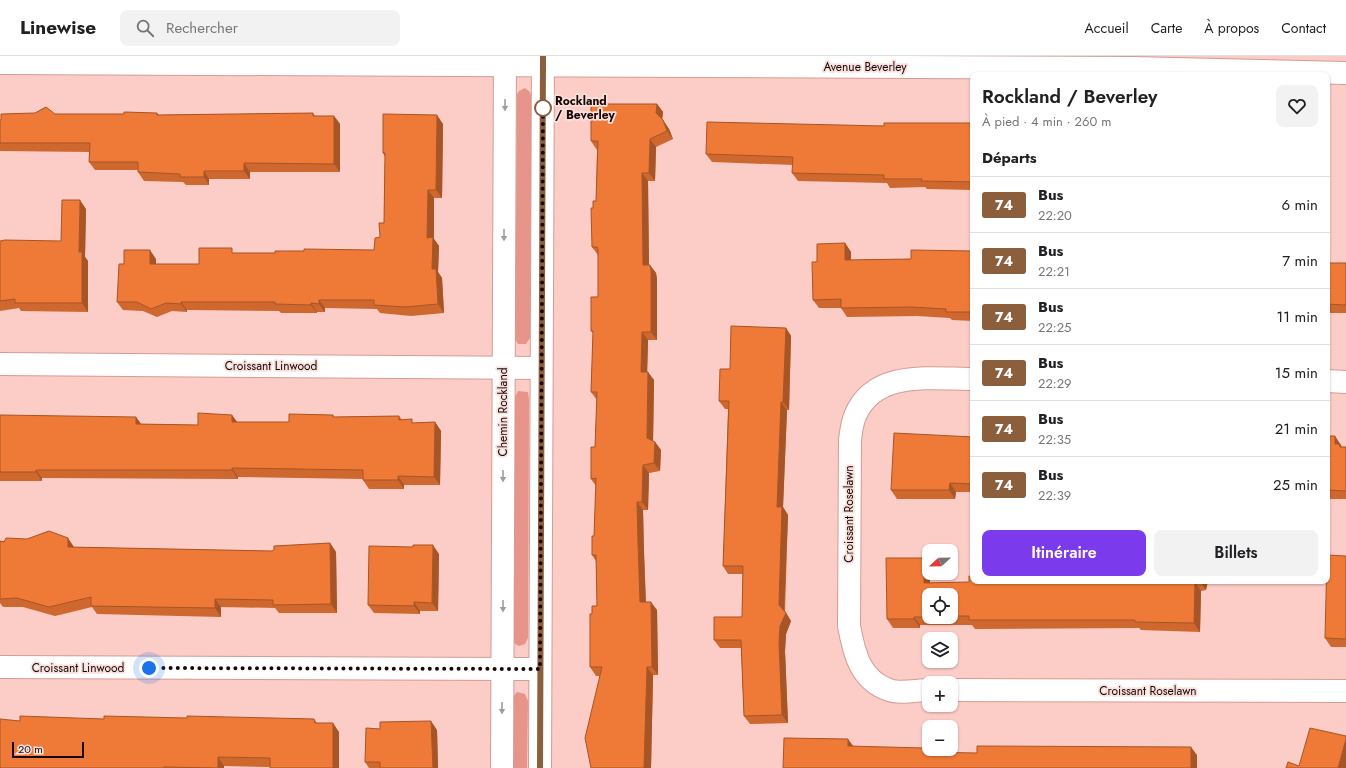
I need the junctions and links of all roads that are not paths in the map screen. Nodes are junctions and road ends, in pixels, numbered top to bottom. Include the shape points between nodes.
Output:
1 (505, 61) edge
2 (543, 61) edge
3 (1124, 62) edge
4 (0, 63) edge
5 (1326, 72) edge
6 (1330, 72) edge
7 (1346, 73) edge
8 (0, 364) edge
9 (503, 367) junction
10 (541, 368) junction
11 (970, 379) edge
12 (1330, 381) edge
13 (1346, 382) edge
14 (0, 667) edge
15 (502, 669) junction
16 (540, 669) junction
17 (922, 690) edge
18 (958, 690) edge
19 (1346, 691) edge
20 (502, 768) edge
21 (540, 768) edge

1 - 2 street, Avenue Beverley
1 - 4 street, Avenue Beverley
1 -> 9 street, Chemin Rockland
2 - 3 street, Avenue Beverley
2 - 10 street
3 - 5 street, Avenue Beverley
6 - 7 street, Avenue Beverley
8 - 9 street, Croissant Linwood
9 - 10 street, Croissant Linwood
9 -> 15 street, Chemin Rockland
10 - 16 street
11 - 17 street, Croissant Roselawn via 908,379 884,385 865,398 854,416 850,440 848,626 853,651 862,670 875,683 890,690
12 - 13 street
14 - 15 street, Croissant Linwood
15 - 16 street, Croissant Linwood
15 -> 20 street, Chemin Rockland
16 - 21 street
18 - 19 street, Croissant Roselawn

